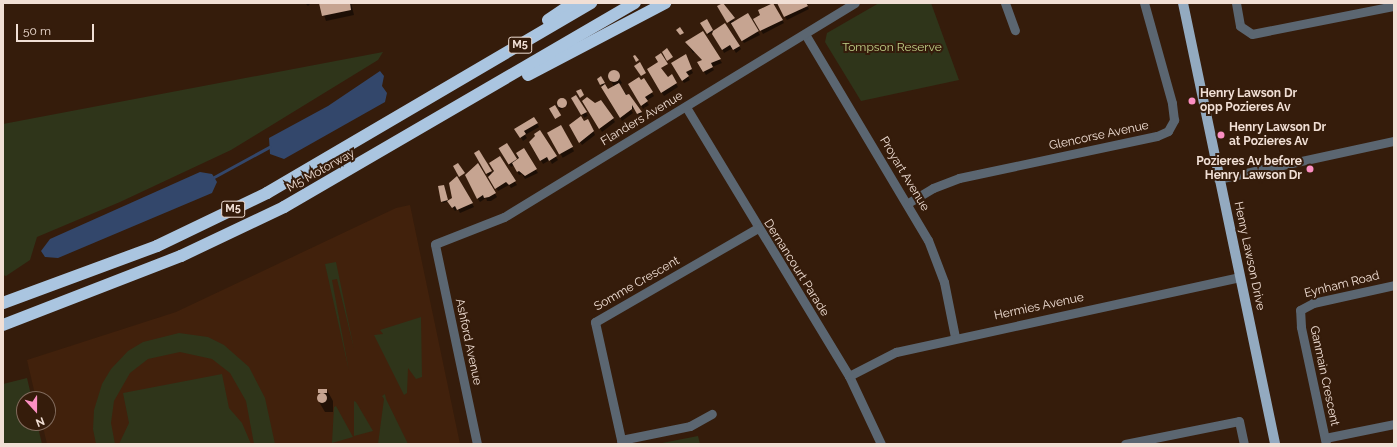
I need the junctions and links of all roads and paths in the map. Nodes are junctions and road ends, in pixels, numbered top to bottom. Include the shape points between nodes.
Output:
1 (573, 3) edge
2 (591, 3) edge
3 (635, 3) edge
4 (665, 3) edge
5 (855, 3) edge
6 (1005, 3) edge
7 (1144, 3) edge
8 (1183, 3) edge
9 (1236, 3) edge
10 (1394, 6) edge
11 (1015, 30) dead end
12 (805, 34) junction
13 (449, 87) junction
14 (686, 107) junction
15 (1394, 141) edge
16 (391, 147) junction
17 (1218, 179) junction
18 (908, 202) junction
19 (758, 228) junction
20 (435, 244) joint
21 (1240, 277) junction
22 (1394, 286) edge
23 (3, 303) edge
24 (1300, 312) joint
25 (3, 326) edge
26 (955, 337) junction
27 (849, 376) junction
28 (712, 414) dead end
29 (1394, 424) edge
30 (1325, 441) edge
31 (622, 442) edge
32 (477, 444) edge
33 (881, 444) edge
34 (1125, 444) edge
35 (1244, 444) edge
36 (1276, 444) edge

1 - 13 highway
2 - 13 highway, M5 Motorway / M5
3 - 16 highway, M5 Motorway / M5
4 - 16 highway
5 - 12 street, Flanders Avenue
6 - 11 street
7 - 18 street, Glencorse Avenue via 1173,108 1174,120 1168,131 1157,136 959,178 932,188
8 - 17 main road, Henry Lawson Drive
9 - 10 street via 1240,26 1252,34
12 - 14 street, Flanders Avenue
12 - 18 street, Proyart Avenue
13 - 23 highway, M5 Motorway / M5 via 260,196 157,246
14 - 19 street, Dernancourt Parade
14 - 20 street, Flanders Avenue via 504,217
15 - 17 street
16 - 25 highway, M5 Motorway / M5 via 284,207 181,256
17 - 21 main road, Henry Lawson Drive
18 - 26 street, Proyart Avenue via 928,240 944,282
19 - 27 street, Dernancourt Parade
19 - 31 street, Somme Crescent via 595,322
20 - 32 street, Ashford Avenue
21 - 26 street, Hermies Avenue
21 - 36 main road, Henry Lawson Drive
22 - 24 street, Eynham Road via 1313,303 1302,308
24 - 30 street, Ganmain Crescent
26 - 27 street, Hermies Avenue via 896,352
27 - 33 street, Dernancourt Parade
28 - 31 street via 690,426
29 - 30 street
34 - 35 street via 1239,420

